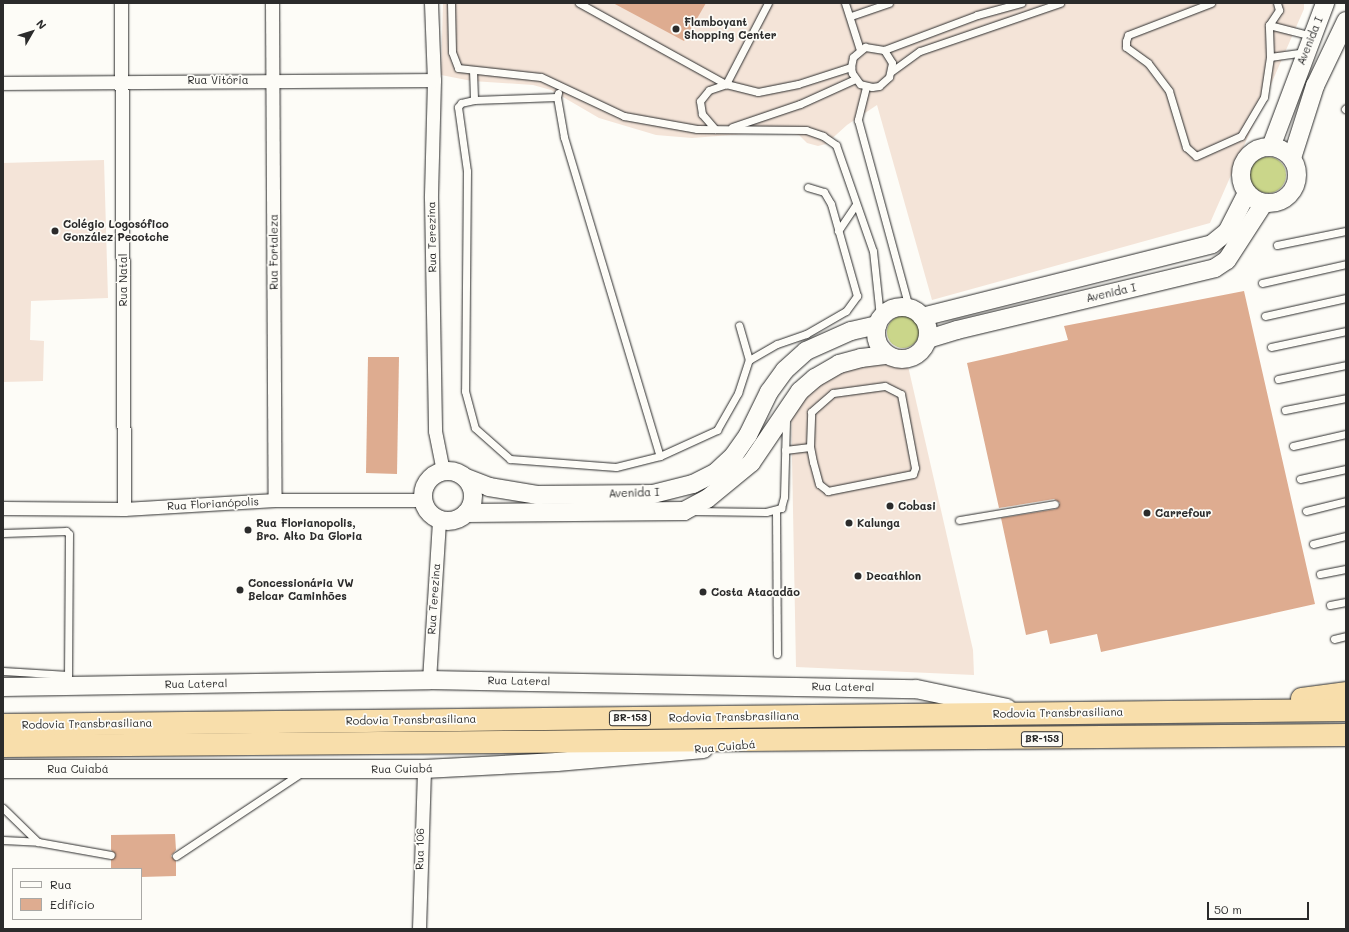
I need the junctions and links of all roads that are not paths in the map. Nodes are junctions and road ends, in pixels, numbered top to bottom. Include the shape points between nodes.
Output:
1 (121, 3) edge
2 (272, 3) edge
3 (431, 3) edge
4 (451, 3) edge
5 (579, 3) edge
6 (768, 3) edge
7 (846, 3) edge
8 (889, 3) edge
9 (1060, 3) edge
10 (1212, 3) edge
11 (1277, 3) edge
12 (1325, 3) edge
13 (1016, 4) edge
14 (998, 6) edge
15 (851, 16) junction
16 (1346, 21) edge
17 (1269, 25) junction
18 (1308, 44) junction
19 (860, 50) junction
20 (884, 50) junction
21 (1270, 57) junction
22 (851, 67) junction
23 (473, 70) junction
24 (892, 71) junction
25 (855, 79) junction
26 (122, 80) junction
27 (273, 80) junction
28 (434, 80) junction
29 (3, 83) edge
30 (726, 84) junction
31 (866, 86) junction
32 (561, 87) junction
33 (557, 97) junction
34 (474, 100) junction
35 (715, 129) junction
36 (729, 129) junction
37 (1270, 147) junction
38 (1292, 158) junction
39 (808, 187) dead end
40 (1247, 193) junction
41 (1264, 203) junction
42 (856, 204) junction
43 (838, 231) junction
44 (1346, 231) edge
45 (1277, 246) dead end
46 (1346, 264) edge
47 (1262, 283) dead end
48 (1346, 298) edge
49 (916, 312) junction
50 (1265, 316) dead end
51 (878, 321) junction
52 (739, 324) dead end
53 (1346, 331) edge
54 (928, 339) junction
55 (1271, 347) dead end
56 (887, 355) junction
57 (750, 360) junction
58 (1346, 365) edge
59 (1278, 379) dead end
60 (1346, 398) edge
61 (1285, 410) dead end
62 (786, 412) junction
63 (1346, 434) edge
64 (1293, 446) dead end
65 (810, 447) junction
66 (785, 450) junction
67 (660, 456) junction
68 (1346, 469) edge
69 (443, 471) junction
70 (466, 478) junction
71 (1300, 480) dead end
72 (275, 500) junction
73 (424, 500) junction
74 (1346, 501) edge
75 (1055, 504) dead end
76 (3, 508) edge
77 (124, 509) junction
78 (684, 511) junction
79 (776, 511) junction
80 (1306, 511) dead end
81 (466, 513) junction
82 (439, 519) junction
83 (959, 520) dead end
84 (3, 533) edge
85 (1346, 536) edge
86 (1313, 544) dead end
87 (1346, 569) edge
88 (1320, 574) dead end
89 (1346, 602) edge
90 (1330, 606) dead end
91 (1346, 636) edge
92 (1334, 639) dead end
93 (777, 654) dead end
94 (3, 671) edge
95 (429, 680) junction
96 (3, 687) edge
97 (1346, 693) edge
98 (1346, 710) edge
99 (1227, 711) junction
100 (1033, 714) junction
101 (3, 716) edge
102 (33, 724) junction
103 (3, 725) edge
104 (1346, 735) edge
105 (1283, 737) junction
106 (800, 741) junction
107 (1346, 745) edge
108 (3, 746) edge
109 (3, 769) edge
110 (306, 769) junction
111 (424, 769) junction
112 (3, 808) edge
113 (3, 840) edge
114 (38, 842) junction
115 (111, 855) dead end
116 (176, 856) dead end
117 (419, 929) edge

1 - 26 street, Rua Natal
2 - 27 street, Rua Fortaleza
3 - 28 street, Rua Terezina
4 - 23 lane via 452,52 458,68
5 - 30 lane
6 - 30 lane
7 - 15 lane
8 - 15 lane
9 - 24 lane via 920,51
10 - 21 lane via 1128,35 1126,41 1126,47 1148,63 1169,91 1186,147 1191,154 1196,156 1240,136 1264,97
11 - 17 lane via 1279,10
12 - 18 street, Avenida I
13 - 14 lane
14 - 20 lane
15 - 19 lane
16 - 38 street, Avenida I via 1315,86
17 - 18 lane
17 - 21 lane
18 - 21 lane
18 - 37 street, Avenida I
19 - 20 lane via 872,46
19 - 22 lane via 853,57
20 - 24 lane via 892,63
22 - 25 lane
22 - 30 lane via 798,84 758,92
23 - 32 lane via 541,77
23 - 34 lane
24 - 31 lane via 885,83 879,86
25 - 31 lane
25 - 36 lane via 800,104 772,111
26 - 27 street, Rua Vitória
26 - 29 street, Rua Vitória
26 - 77 street, Rua Natal
27 - 28 street, Rua Vitória
27 - 72 street, Rua Fortaleza
28 - 69 street, Rua Terezina via 431,198 435,424
30 - 35 lane via 709,90 700,101 702,114
31 - 49 lane via 858,120
32 - 33 lane
32 - 35 lane via 624,116 697,129
33 - 34 lane
33 - 67 lane via 564,137
34 - 67 lane via 461,103 458,107 467,171 465,391 475,428 510,459 616,467
35 - 36 lane
36 - 42 lane via 806,130 823,136 836,145
37 - 38 street via 1285,152
37 - 40 street via 1259,149 1245,160 1241,176
38 - 41 street via 1297,177 1290,194 1274,203
39 - 43 lane via 824,192 831,204
40 - 41 street
40 - 49 street, Avenida I via 1228,232 1212,244
41 - 54 street, Avenida I via 1231,255 1215,268
42 - 43 lane
42 - 51 lane via 873,251
43 - 57 lane via 856,296 846,311 806,334 777,344
44 - 45 lane
46 - 47 lane
48 - 50 lane
49 - 51 street via 893,308
49 - 54 street via 926,324
51 - 56 street via 877,342
51 - 70 street, Avenida I via 806,351 785,370 769,392 748,435 734,455 715,473 693,484 653,494 538,495 489,487
52 - 57 lane
53 - 55 lane
54 - 56 street via 919,354 912,358 903,360
56 - 62 street, Avenida I via 839,364 800,391
57 - 67 lane via 738,393 717,430
58 - 59 lane
60 - 61 lane
62 - 66 lane
62 - 78 street, Avenida I via 752,463 707,499
63 - 64 lane
65 - 65 lane via 811,412 832,392 885,386 901,394 915,468 913,474 828,491 819,484
65 - 66 lane
66 - 79 lane via 784,497 782,508
68 - 71 lane
69 - 70 street via 452,471
69 - 73 street via 428,481
70 - 81 street via 473,500
72 - 73 street, Rua Florianópolis
72 - 77 street, Rua Florianópolis
73 - 82 street via 429,511
74 - 80 lane
75 - 83 lane
76 - 77 street, Rua Florianópolis
78 - 79 lane
78 - 81 street, Avenida I
79 - 93 lane
81 - 82 street via 455,520
82 - 95 street, Rua Terezina
84 - 94 lane via 66,531 68,534 68,675
85 - 86 lane
87 - 88 lane
89 - 90 lane
91 - 92 lane
95 - 96 street, Rua Lateral
95 - 100 street, Rua Lateral via 916,689
97 - 99 highway
98 - 99 highway, Rodovia Transbrasiliana / BR-153
99 - 100 highway, Rodovia Transbrasiliana / BR-153
100 - 102 highway, Rodovia Transbrasiliana / BR-153
101 - 102 highway
102 - 103 highway, Rodovia Transbrasiliana / BR-153
104 - 105 highway, Rodovia Transbrasiliana / BR-153
105 - 106 highway, Rodovia Transbrasiliana / BR-153
105 - 107 highway
106 - 108 highway, Rodovia Transbrasiliana / BR-153
106 - 111 street, Rua Cuiabá via 557,762
109 - 110 street, Rua Cuiabá
110 - 111 street, Rua Cuiabá
110 - 116 lane
111 - 117 street, Rua 106
112 - 114 lane
113 - 114 lane
114 - 115 lane

